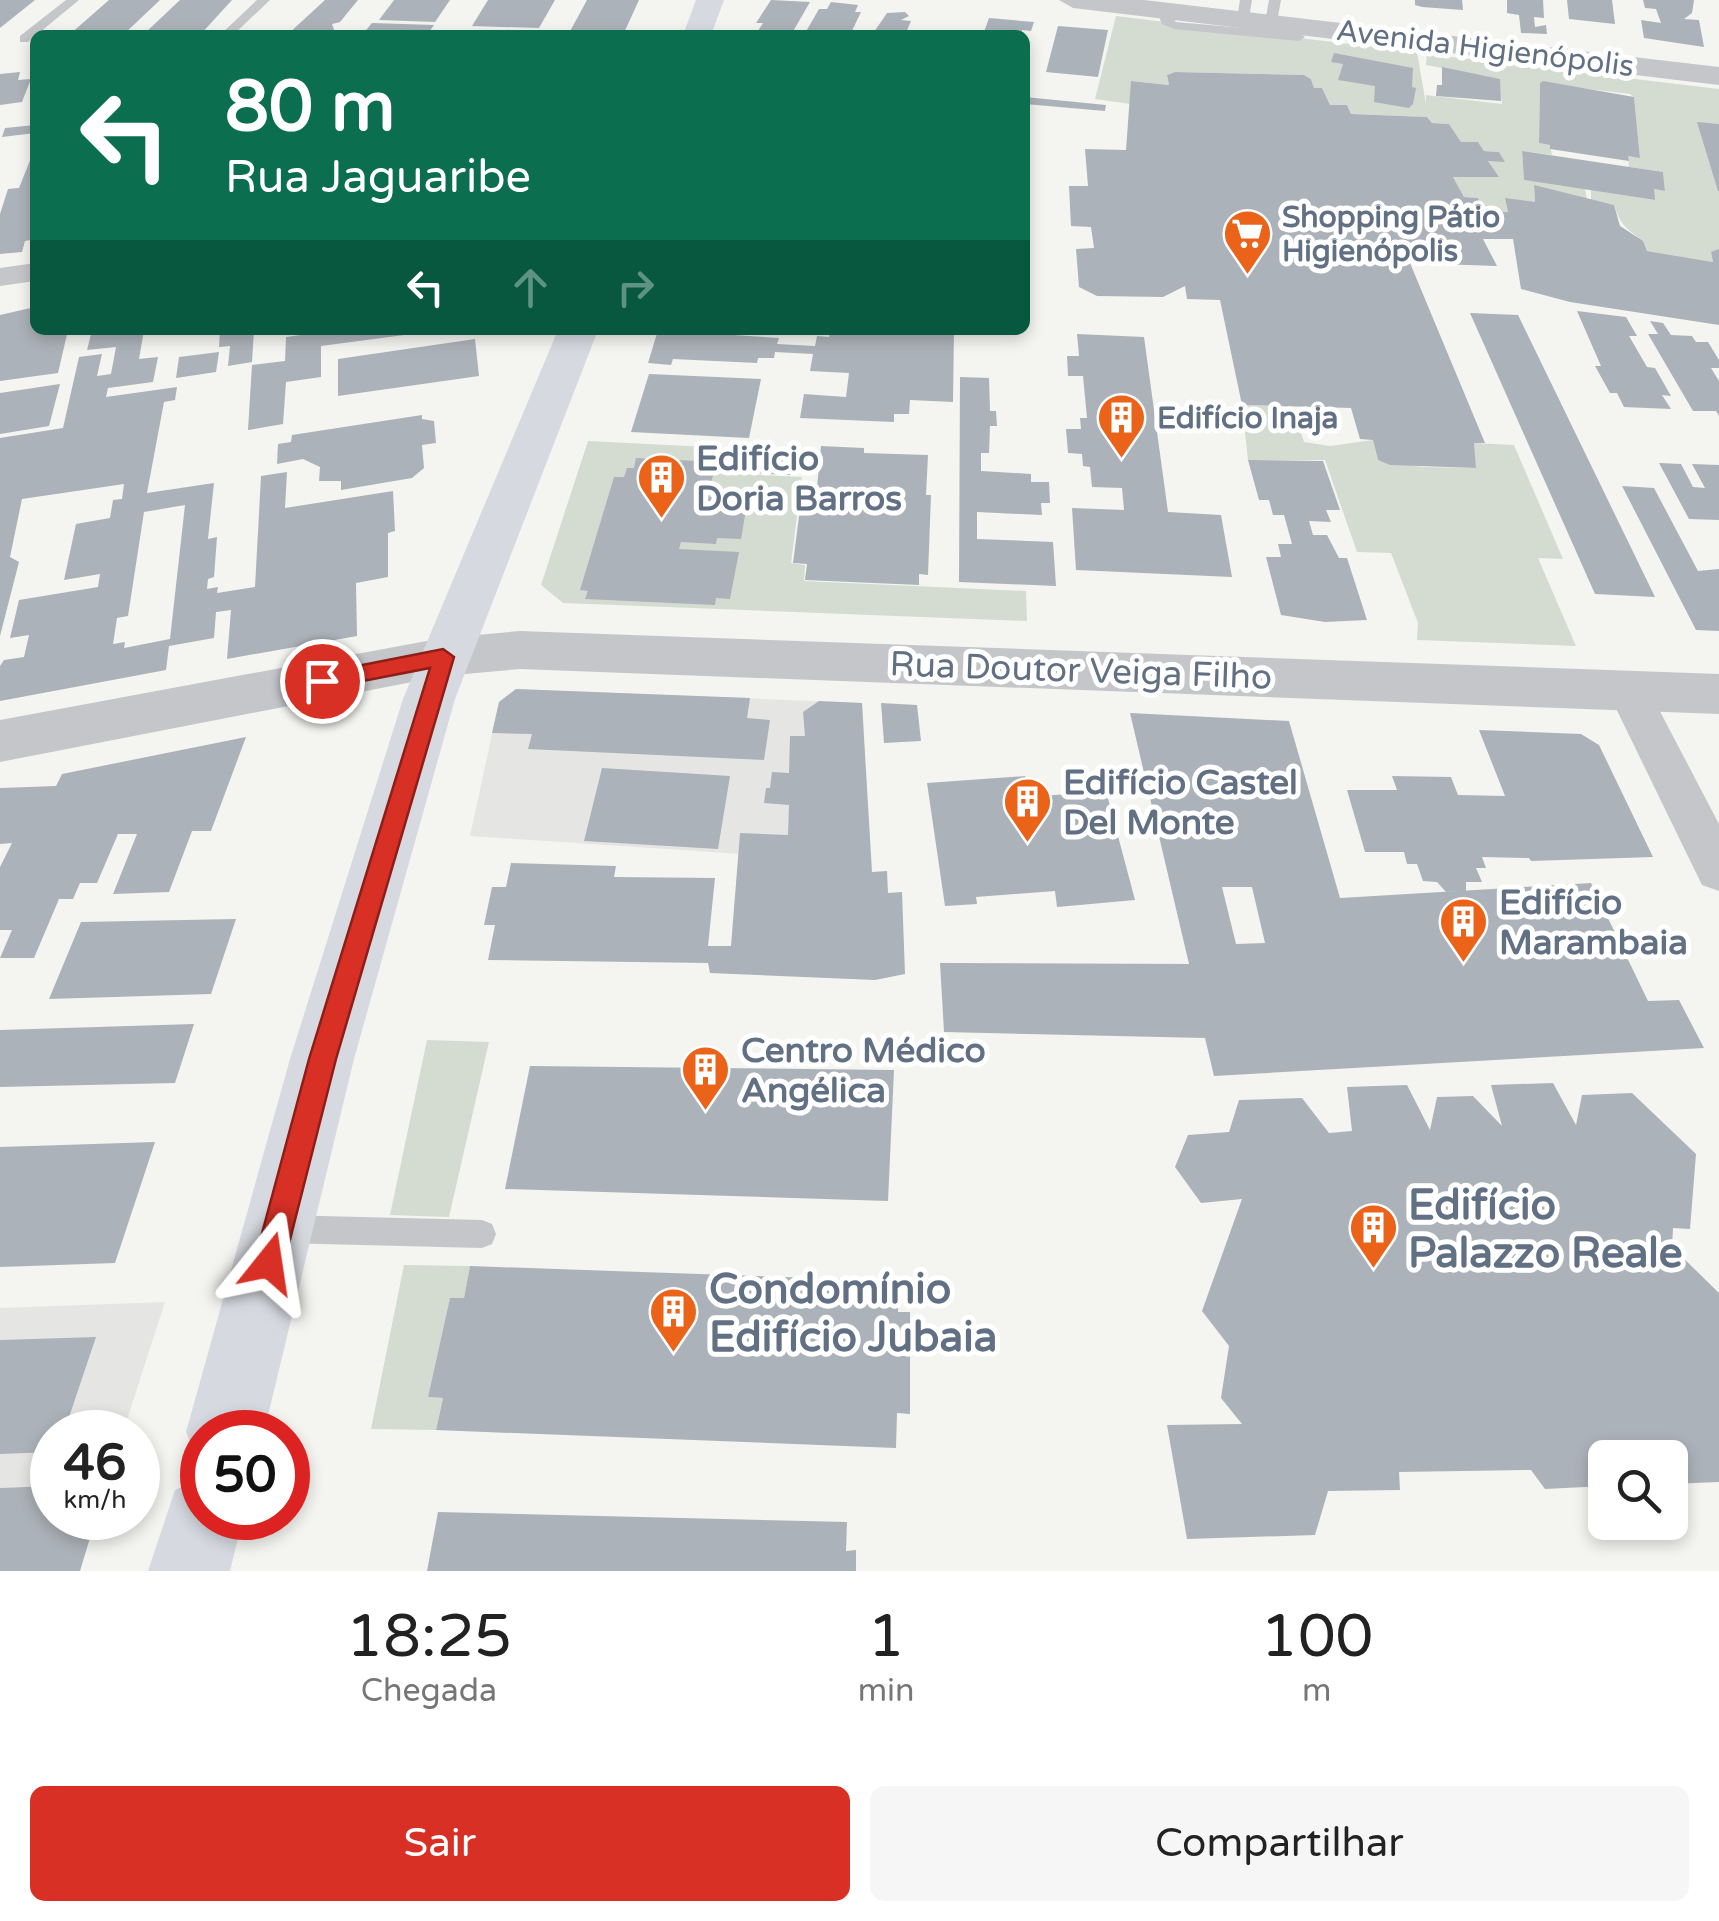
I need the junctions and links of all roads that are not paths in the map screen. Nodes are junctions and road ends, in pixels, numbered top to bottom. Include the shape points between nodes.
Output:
1 (73, 0) edge
2 (264, 0) edge
3 (710, 0) edge
4 (1073, 0) edge
5 (1159, 8) junction
6 (1259, 10) edge
7 (35, 30) edge
8 (231, 30) edge
9 (698, 30) edge
10 (30, 34) edge
11 (1299, 37) dead end
12 (24, 39) dead end
13 (1719, 76) edge
14 (30, 273) edge
15 (0, 277) edge
16 (576, 335) edge
17 (443, 657) junction
18 (1628, 690) junction
19 (1719, 694) edge
20 (0, 741) edge
21 (1719, 871) edge
22 (278, 1229) junction
23 (482, 1234) dead end
24 (231, 1410) edge
25 (197, 1540) edge
26 (189, 1571) edge

1 - 7 lane
2 - 8 lane
3 - 9 main road
4 - 5 street, Avenida Higienópolis
5 - 6 street, Avenida Higienópolis
5 - 11 lane via 1174,25
6 - 13 street, Avenida Higienópolis
10 - 12 lane
14 - 15 street
16 - 17 main road
17 - 18 street, Rua Doutor Veiga Filho via 554,650
17 - 20 street, Rua Doutor Veiga Filho
17 - 22 main road
18 - 19 street, Rua Doutor Veiga Filho
18 - 21 street
22 - 23 lane
22 - 24 main road
25 - 26 main road

